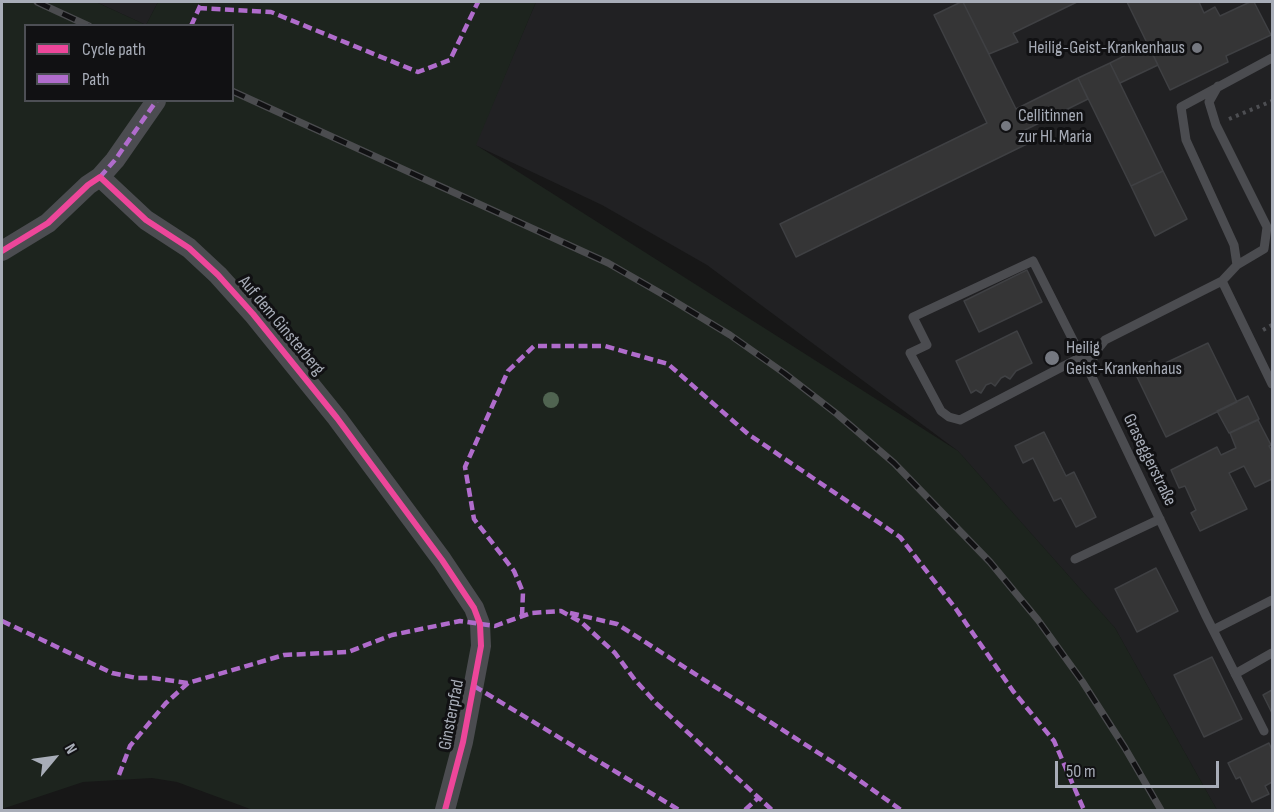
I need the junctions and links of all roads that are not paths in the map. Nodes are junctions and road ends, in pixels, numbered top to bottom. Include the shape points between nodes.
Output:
1 (1272, 58) edge
2 (1218, 86) junction
3 (155, 102) edge
4 (100, 177) junction
5 (2, 251) edge
6 (1237, 265) junction
7 (1222, 281) junction
8 (1089, 359) junction
9 (1272, 384) edge
10 (1160, 519) junction
11 (1075, 559) dead end
12 (1272, 600) edge
13 (480, 624) joint
14 (1213, 630) junction
15 (1272, 653) edge
16 (1235, 674) junction
17 (1263, 731) dead end
18 (445, 810) edge

1 - 2 lane
2 - 6 lane via 1209,102 1216,125 1267,227 1264,249
2 - 6 lane via 1181,107 1186,140 1234,245
3 - 4 street
4 - 5 street via 48,224
4 - 13 street, Auf dem Ginsterberg via 146,220 189,248 252,314 337,418 442,560 474,608
6 - 7 lane
7 - 8 lane via 1105,340
7 - 9 lane
8 - 8 lane via 1075,345 1033,261 913,317 927,345 910,353 941,411 960,420
8 - 10 lane, Graseggerstraße via 1090,373
10 - 11 lane
10 - 14 lane, Graseggerstraße
12 - 14 lane
13 - 18 street, Ginsterpfad via 481,646 463,742
14 - 16 lane, Graseggerstraße
15 - 16 lane
16 - 17 lane, Graseggerstraße

